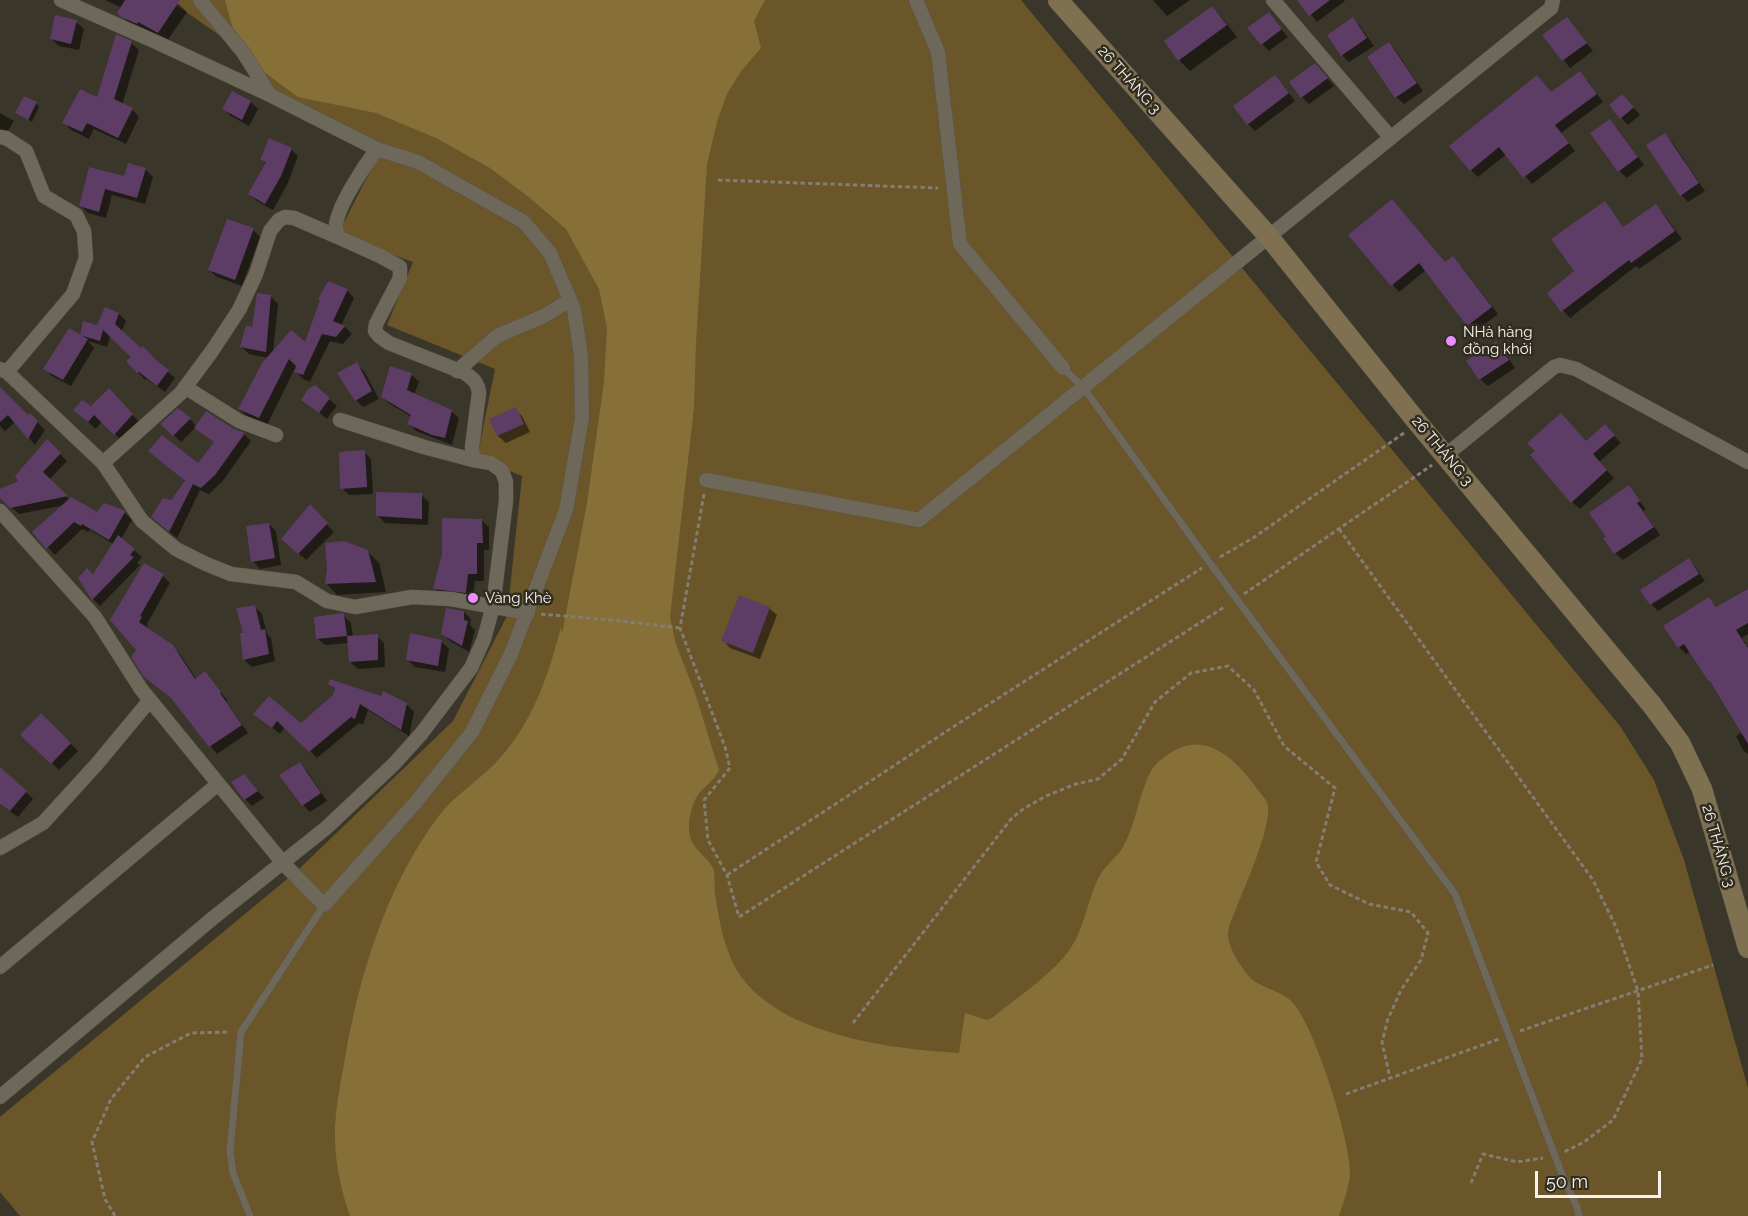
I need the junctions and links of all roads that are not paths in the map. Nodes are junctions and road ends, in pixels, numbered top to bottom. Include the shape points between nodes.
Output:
1 (61, 0) edge
2 (200, 0) edge
3 (916, 0) edge
4 (1058, 0) edge
5 (1273, 0) edge
6 (1553, 0) edge
7 (270, 95) junction
8 (0, 137) edge
9 (1391, 138) junction
10 (376, 149) junction
11 (339, 237) junction
12 (1269, 237) junction
13 (570, 300) junction
14 (1063, 368) joint
15 (457, 370) junction
16 (3, 371) edge
17 (185, 387) junction
18 (1083, 387) junction
19 (340, 420) dead end
20 (276, 435) dead end
21 (1446, 456) junction
22 (473, 460) junction
23 (1748, 462) edge
24 (103, 463) junction
25 (706, 480) road end
26 (0, 511) edge
27 (493, 606) junction
28 (528, 613) junction
29 (150, 700) junction
30 (219, 784) junction
31 (0, 848) edge
32 (283, 863) junction
33 (324, 905) junction
34 (1748, 948) edge
35 (0, 967) edge
36 (0, 1097) edge
37 (250, 1216) edge
38 (1579, 1216) edge

1 - 7 street
2 - 7 street via 243,52
3 - 14 street via 938,52 960,244
4 - 12 street, 26 THÁNG 3
5 - 9 street
6 - 9 street via 1551,8
7 - 10 street
8 - 16 street via 26,151 44,196 76,215 84,231 86,258 73,294
9 - 12 street
10 - 11 street via 337,217
10 - 13 street via 418,162 524,222 550,253
11 - 15 street via 400,267 400,278 376,324 379,336
11 - 17 street via 294,218 279,220 270,231 239,310
12 - 18 street
12 - 21 street, 26 THÁNG 3
13 - 15 street via 497,336
13 - 28 street via 581,356 582,418 566,510
14 - 18 lane
15 - 22 street via 478,385
16 - 24 street
17 - 20 street via 239,421
17 - 24 street
18 - 25 street via 919,520
18 - 38 lane via 1455,894
19 - 22 street
21 - 23 street via 1560,365 1576,369
21 - 34 street, 26 THÁNG 3 via 1680,743 1702,789
22 - 27 street via 497,467 506,482
24 - 27 street via 142,521 176,549 231,574 296,582 327,601 355,607 412,597
26 - 29 street via 95,617
27 - 28 street
27 - 32 street via 471,668 421,734 335,820
28 - 33 street via 472,732
29 - 30 street
29 - 31 street via 43,823
30 - 32 street
30 - 35 street
32 - 33 street
32 - 36 street
33 - 37 lane via 241,1032 230,1151 233,1173

